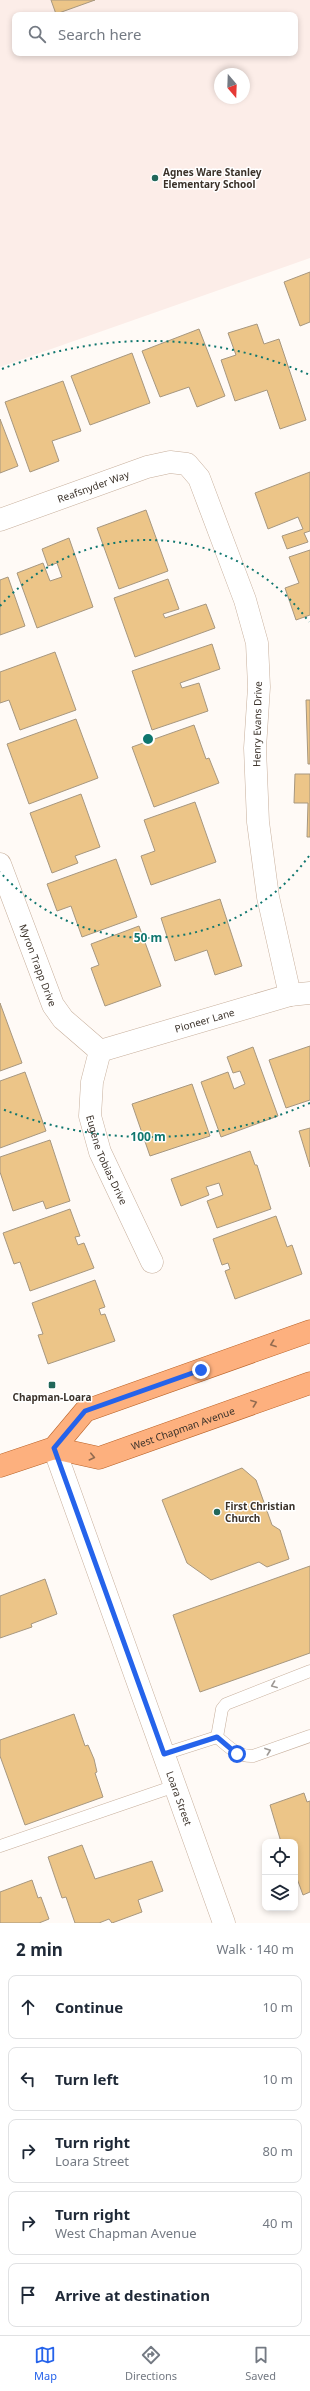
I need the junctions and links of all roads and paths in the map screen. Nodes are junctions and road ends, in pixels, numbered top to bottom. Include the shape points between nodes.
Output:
1 (187, 464) joint
2 (0, 520) edge
3 (0, 864) edge
4 (300, 994) edge
5 (100, 1051) junction
6 (152, 1262) dead end
7 (310, 1331) edge
8 (310, 1383) edge
9 (54, 1448) junction
10 (0, 1466) edge
11 (310, 1671) edge
12 (310, 1736) edge
13 (217, 1737) junction
14 (164, 1754) junction
15 (175, 1786) junction
16 (0, 1846) edge
17 (220, 1922) edge

1 - 2 street, Reafsnyder Way via 170,462 147,467
1 - 4 street, Henry Evans Drive via 199,478 206,492 245,600 256,643 259,687 256,748 258,822 268,896
3 - 5 street, Myron Trapp Drive via 53,1005 63,1019
4 - 5 street, Pioneer Lane
5 - 6 street, Eugene Tobias Drive via 92,1082 90,1116 100,1152
7 -> 9 main road via 85,1411
9 -> 8 main road, West Chapman Avenue via 99,1458
9 - 10 main road
9 - 14 street, Loara Street
11 -> 13 lane via 226,1704 222,1709
13 -> 12 lane via 237,1754 245,1757
13 - 14 lane
14 - 15 street, Loara Street
15 - 16 lane
15 - 17 street, Loara Street

